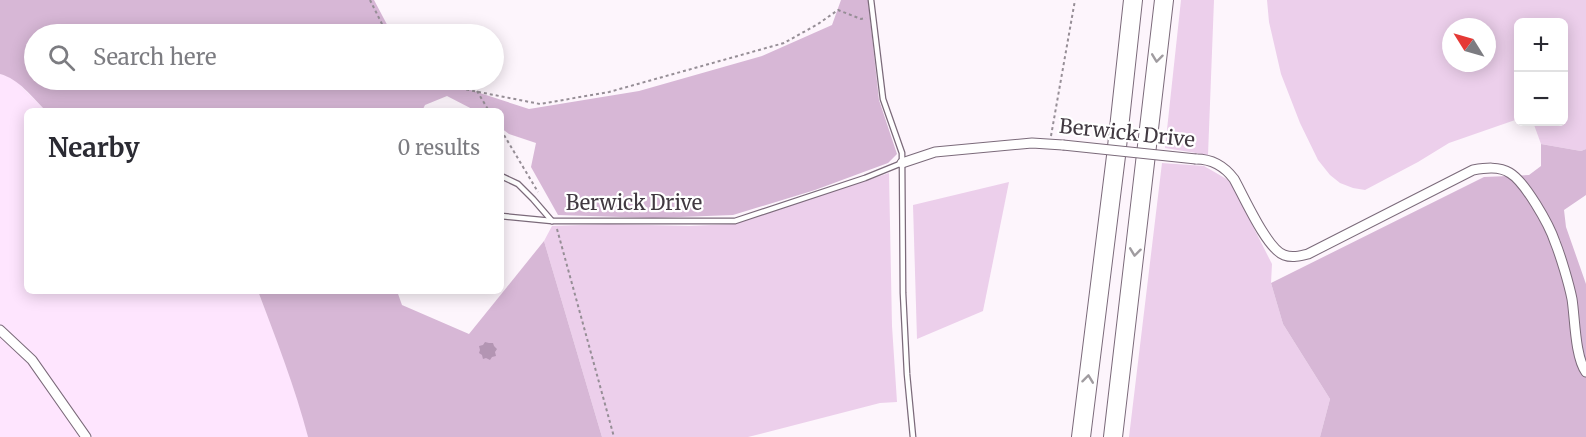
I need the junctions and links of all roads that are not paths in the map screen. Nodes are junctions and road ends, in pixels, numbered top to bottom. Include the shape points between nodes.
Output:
1 (872, 0) edge
2 (1133, 0) edge
3 (1164, 0) edge
4 (902, 163) junction
5 (504, 177) edge
6 (504, 216) edge
7 (554, 221) junction
8 (0, 330) edge
9 (1586, 372) edge
10 (85, 436) edge
11 (913, 437) edge
12 (1081, 437) edge
13 (1113, 437) edge

1 - 4 lane via 883,99
12 -> 2 highway
3 -> 13 highway
4 - 7 lane, Berwick Drive via 735,221
4 - 9 street, Berwick Drive, bridge via 935,152 1032,143 1212,161 1234,179 1270,245 1291,257 1308,255 1473,170 1493,168 1508,172 1523,185 1555,240 1572,296 1580,359
4 - 11 lane via 903,293
5 - 7 lane via 519,184
6 - 7 lane, Berwick Drive
8 - 10 street via 32,360

